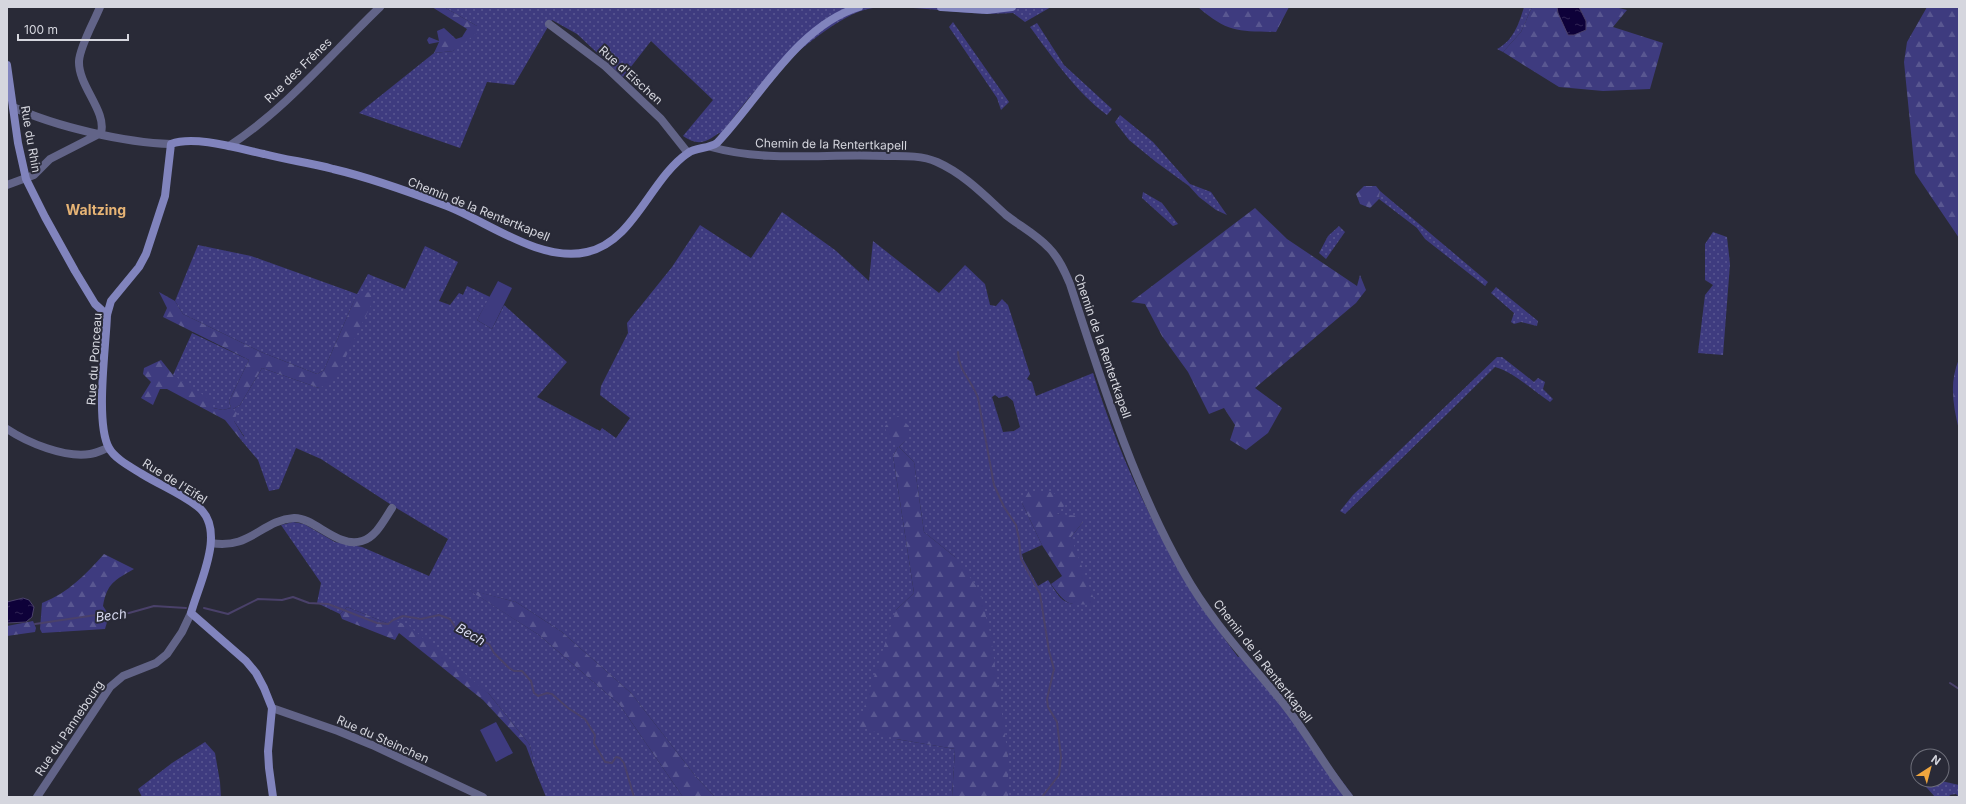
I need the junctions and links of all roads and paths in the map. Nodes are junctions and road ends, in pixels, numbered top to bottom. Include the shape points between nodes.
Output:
1 (100, 7) edge
2 (380, 7) edge
3 (860, 7) edge
4 (941, 7) edge
5 (1012, 7) edge
6 (549, 24) dead end
7 (7, 65) edge
8 (13, 107) junction
9 (101, 134) junction
10 (171, 144) junction
11 (229, 146) junction
12 (711, 147) junction
13 (688, 153) junction
14 (26, 179) junction
15 (7, 185) edge
16 (107, 315) junction
17 (7, 429) edge
18 (108, 448) junction
19 (392, 508) dead end
20 (211, 543) junction
21 (191, 613) junction
22 (272, 708) junction
23 (37, 797) edge
24 (273, 797) edge
25 (483, 797) edge
26 (1349, 797) edge

1 - 9 street via 79,61 85,84 101,122
2 - 11 street, Rue des Frênes via 265,120
3 - 12 street via 831,20 786,58 724,136
4 - 5 street via 987,10
6 - 13 street, Rue d'Eischen via 605,66 661,119
7 - 8 street, Rue du Rhin
8 - 9 street
8 - 14 street, Rue du Rhin
9 - 10 street
9 - 14 street via 50,159 34,175
10 - 11 street, Chemin de la Rentertkapell via 188,141
10 - 16 street, Rue du Ponceau via 165,196 146,254 139,267 111,301
11 - 13 street, Chemin de la Rentertkapell via 333,169 400,189 448,207 532,246 570,254 587,252 606,244 620,233 662,178
12 - 13 street, Chemin de la Rentertkapell
12 - 26 street, Chemin de la Rentertkapell via 732,153 782,157 872,155 915,157 935,161 967,179 1007,216 1049,248 1070,284 1114,419 1147,501 1183,571 1214,620 1284,705
14 - 15 street
14 - 16 street, Rue du Rhin via 75,271 96,304
16 - 18 street, Rue du Ponceau via 101,402
17 - 18 street via 34,444 71,453 90,454
18 - 20 street, Rue de l'Eifel via 131,467 202,511 211,525
19 - 20 street via 374,534 361,542 337,538 294,518 279,522 238,543
20 - 21 street, Rue de l'Eifel
21 - 22 street via 246,661 256,673
21 - 23 street, Rue du Pannebourg via 167,654 156,662 123,676 110,687
22 - 24 street via 268,751
22 - 25 street, Rue du Steinchen via 372,745

